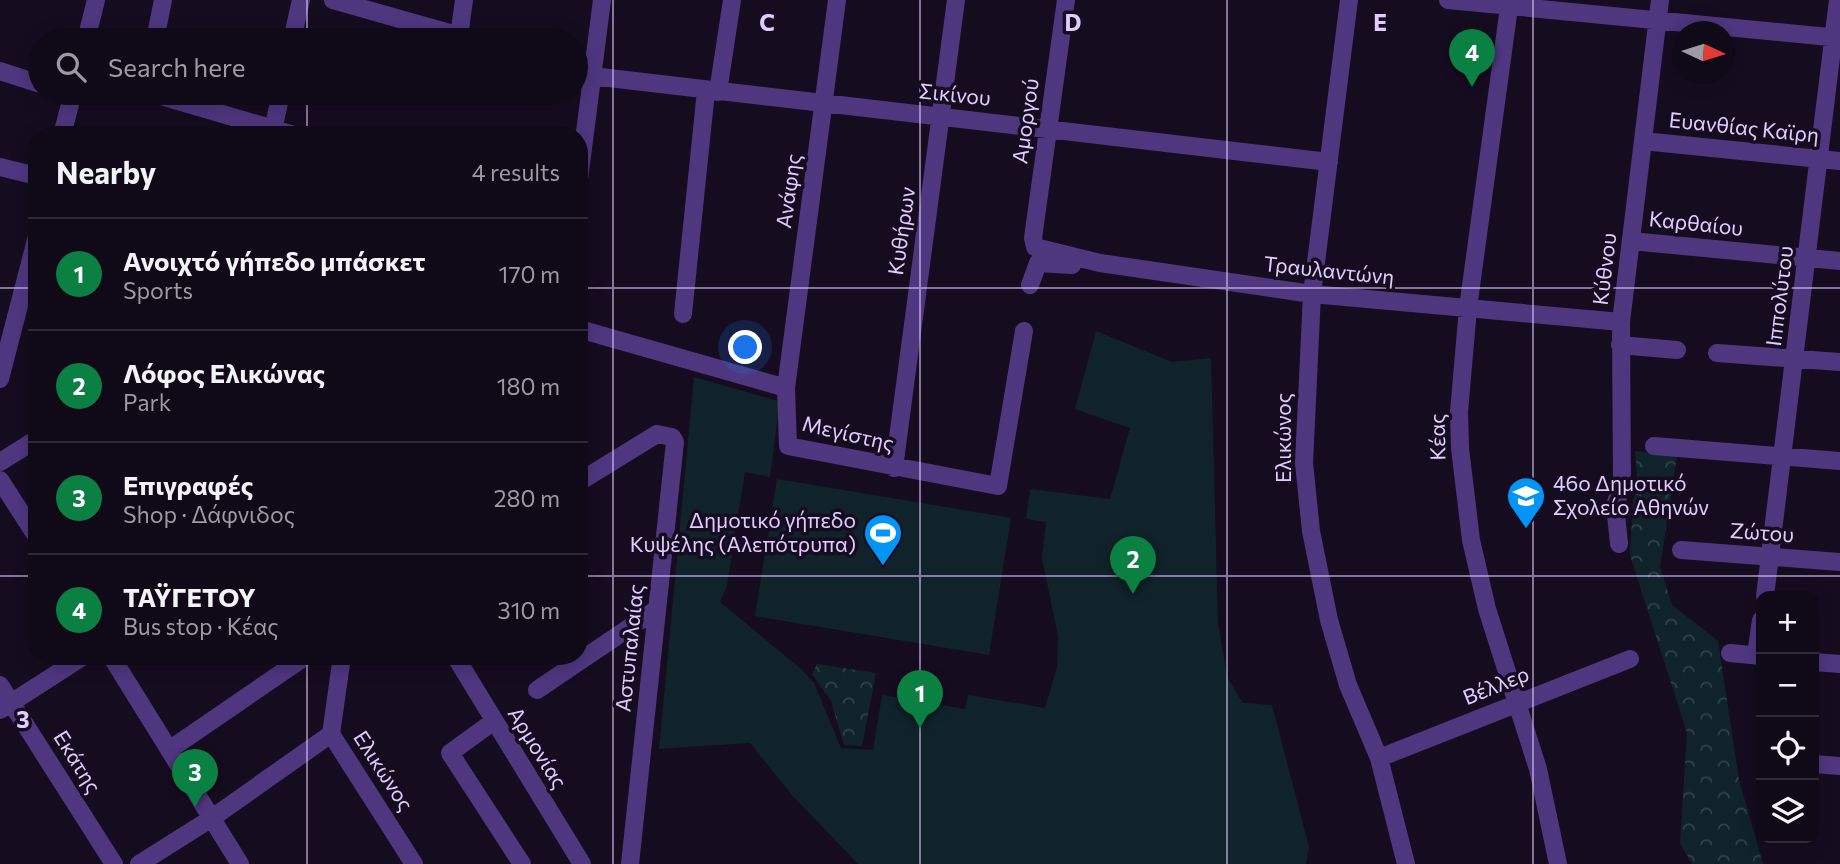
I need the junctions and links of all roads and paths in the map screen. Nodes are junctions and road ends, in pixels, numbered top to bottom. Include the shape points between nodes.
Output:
1 (96, 0) edge
2 (163, 0) edge
3 (301, 0) edge
4 (333, 0) edge
5 (464, 0) edge
6 (602, 0) edge
7 (732, 0) edge
8 (838, 0) edge
9 (956, 0) edge
10 (1066, 0) edge
11 (1349, 0) edge
12 (1448, 0) edge
13 (1660, 0) edge
14 (1838, 0) edge
15 (1506, 2) edge
16 (1658, 19) junction
17 (89, 28) edge
18 (157, 28) edge
19 (295, 28) edge
20 (432, 28) edge
21 (466, 28) edge
22 (1836, 38) edge
23 (588, 58) edge
24 (0, 71) edge
25 (588, 75) edge
26 (28, 80) edge
27 (712, 92) junction
28 (824, 104) junction
29 (68, 105) edge
30 (188, 105) edge
31 (278, 105) edge
32 (583, 105) edge
33 (940, 116) junction
34 (64, 126) edge
35 (253, 126) edge
36 (273, 126) edge
37 (582, 126) edge
38 (1048, 128) junction
39 (1643, 141) junction
40 (1818, 159) junction
41 (1840, 160) edge
42 (1329, 162) junction
43 (0, 167) edge
44 (28, 174) edge
45 (1632, 241) junction
46 (1035, 247) joint
47 (1807, 258) junction
48 (1840, 261) edge
49 (1100, 263) junction
50 (28, 271) edge
51 (1030, 285) dead end
52 (1311, 294) junction
53 (1468, 308) junction
54 (683, 314) dead end
55 (1621, 322) junction
56 (1024, 331) dead end
57 (588, 332) edge
58 (1620, 345) junction
59 (1677, 350) dead end
60 (1717, 353) dead end
61 (1795, 358) junction
62 (1840, 362) edge
63 (0, 379) edge
64 (786, 388) junction
65 (28, 445) edge
66 (1654, 446) dead end
67 (1783, 457) junction
68 (1840, 461) edge
69 (0, 462) edge
70 (894, 468) junction
71 (588, 476) edge
72 (0, 480) edge
73 (28, 523) edge
74 (1619, 544) dead end
75 (1681, 550) dead end
76 (1770, 557) junction
77 (1840, 562) edge
78 (1766, 591) edge
79 (657, 609) junction
80 (1730, 653) dead end
81 (588, 656) edge
82 (1756, 656) edge
83 (1630, 659) dead end
84 (1819, 662) edge
85 (1840, 664) edge
86 (70, 665) edge
87 (117, 665) edge
88 (293, 665) edge
89 (341, 665) edge
90 (460, 665) edge
91 (574, 665) edge
92 (0, 685) edge
93 (537, 690) dead end
94 (1516, 702) junction
95 (6, 706) edge
96 (494, 721) junction
97 (331, 734) junction
98 (169, 750) junction
99 (1379, 758) junction
100 (1819, 764) edge
101 (1840, 766) edge
102 (212, 818) junction
103 (114, 864) edge
104 (139, 864) edge
105 (240, 864) edge
106 (414, 864) edge
107 (522, 864) edge
108 (582, 864) edge
109 (630, 864) edge
110 (1406, 864) edge
111 (1558, 864) edge

1 - 17 street
2 - 18 street
3 - 19 street
4 - 20 street
5 - 21 street
6 - 23 street
7 - 27 street
8 - 28 street, Ανάφης
9 - 33 street, Κυθήρων
10 - 38 street, Αμοργού
11 - 42 street, Ελικώνος
12 - 15 street
13 - 16 street, Κύθνου
14 - 22 street, Ιππολύτου
15 - 16 street
15 - 53 street, Κέας
16 - 22 street
16 - 39 street, Κύθνου
22 - 40 street, Ιππολύτου
24 - 26 street
25 - 27 street, Σικίνου
27 - 28 street, Σικίνου
27 - 54 street
28 - 33 street, Σικίνου
28 - 64 street, Ανάφης
29 - 34 street
30 - 35 street
31 - 36 street
32 - 37 street
33 - 38 street, Σικίνου
33 - 70 street, Κυθήρων
38 - 42 street, Σικίνου
38 - 46 street, Αμοργού
39 - 40 street, Ευανθίας Καϊρη
39 - 45 street, Κύθνου
40 - 41 street, Ευανθίας Καϊρη
40 - 47 street, Ιππολύτου
42 - 52 street, Ελικώνος
43 - 44 street
45 - 47 street, Καρθαίου
45 - 55 street, Κύθνου
46 - 49 street, Τραυλαντώνη
47 - 48 street, Καρθαίου
47 - 61 street, Ιππολύτου
49 - 51 street via 1038,263
49 - 52 street, Τραυλαντώνη
50 - 63 street
52 - 53 street, Τραυλαντώνη
52 - 99 street, Ελικώνος via 1304,463 1311,531 1339,654
53 - 55 street, Τραυλαντώνη
53 - 94 street, Κέας via 1459,412 1463,487 1487,609
55 - 58 street, Κύθνου
56 - 70 street, Μεγίστης via 998,486
57 - 64 street, Μεγίστης
58 - 59 street
58 - 74 street, Κύθνου via 1622,486 1615,505
60 - 61 street
61 - 62 street
61 - 67 street, Ιππολύτου
64 - 70 street, Μεγίστης via 788,446
65 - 69 street
66 - 67 street
67 - 68 street
67 - 76 street, Ιππολύτου
71 - 79 street, Αστυπαλαίας via 657,434 672,437 675,450
72 - 73 street
75 - 76 street, Ζώτου
76 - 77 street, Ζώτου
76 - 78 street, Ιππολύτου
79 - 81 street
79 - 109 street, Αστυπαλαίας
80 - 82 street
83 - 94 street, Βέλλερ
84 - 85 street
86 - 95 street
87 - 98 street
88 - 98 street
89 - 97 street, Ελικώνος
90 - 96 street, Αρμονίας
91 - 93 street
92 - 95 street, Εκάτης
94 - 99 street, Βέλλερ
94 - 111 street, Κέας via 1538,769
95 - 103 street, Εκάτης
96 - 107 street via 450,753
96 - 108 street, Αρμονίας
97 - 102 street
97 - 106 street, Ελικώνος
98 - 102 street
99 - 110 street, Ελικώνος
100 - 101 street
102 - 104 street
102 - 105 street

